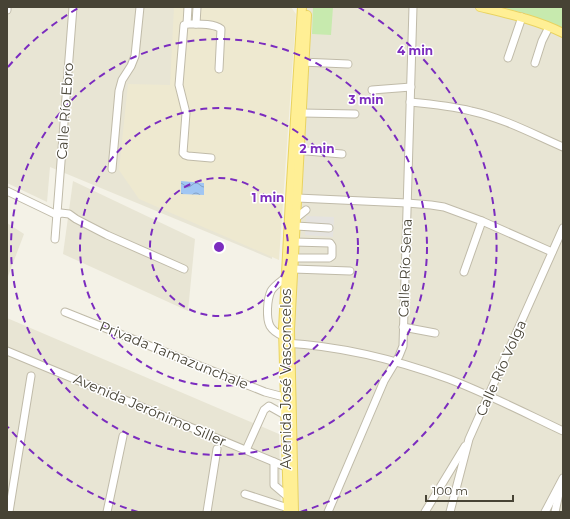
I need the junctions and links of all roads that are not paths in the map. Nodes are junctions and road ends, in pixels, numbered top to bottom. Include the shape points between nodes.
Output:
1 (7, 7) edge
2 (73, 7) edge
3 (140, 7) edge
4 (188, 7) edge
5 (197, 7) edge
6 (302, 7) edge
7 (307, 7) edge
8 (413, 7) edge
9 (480, 7) edge
10 (7, 10) edge
11 (522, 17) junction
12 (187, 24) junction
13 (196, 24) junction
14 (549, 27) junction
15 (563, 33) edge
16 (508, 58) dead end
17 (301, 62) junction
18 (535, 63) dead end
19 (348, 64) dead end
20 (219, 69) dead end
21 (411, 87) junction
22 (372, 90) dead end
23 (410, 102) junction
24 (302, 113) junction
25 (355, 114) dead end
26 (563, 147) edge
27 (296, 150) junction
28 (342, 154) dead end
29 (211, 158) dead end
30 (112, 170) dead end
31 (7, 191) edge
32 (297, 198) junction
33 (308, 199) junction
34 (407, 203) junction
35 (57, 215) junction
36 (482, 221) junction
37 (296, 222) junction
38 (329, 228) dead end
39 (563, 228) edge
40 (55, 239) dead end
41 (294, 242) junction
42 (552, 252) junction
43 (294, 258) junction
44 (184, 269) dead end
45 (293, 269) junction
46 (350, 271) dead end
47 (464, 272) dead end
48 (285, 278) junction
49 (65, 312) dead end
50 (403, 327) junction
51 (435, 333) dead end
52 (285, 341) junction
53 (7, 351) edge
54 (394, 363) junction
55 (31, 376) dead end
56 (488, 396) junction
57 (288, 397) junction
58 (285, 415) junction
59 (563, 430) edge
60 (123, 436) dead end
61 (469, 439) junction
62 (217, 449) dead end
63 (246, 450) junction
64 (274, 462) junction
65 (290, 469) junction
66 (563, 479) edge
67 (245, 494) dead end
68 (287, 496) junction
69 (290, 511) edge
70 (9, 512) edge
71 (108, 512) edge
72 (207, 512) edge
73 (328, 512) edge
74 (425, 512) edge
75 (450, 512) edge
76 (545, 512) edge
77 (555, 512) edge

1 - 10 street
2 - 35 street, Calle Río Ebro
3 - 30 street via 135,56 119,90
4 - 12 street
5 - 13 street
6 - 17 main road, Avenida José Vasconcelos
7 - 17 main road, Avenida José Vasconcelos
8 - 21 street, Calle Río Sena
9 - 11 main road
11 - 14 main road
11 - 16 street
12 - 13 street
12 - 29 street via 184,25 179,85 186,112 183,153 188,156
13 - 20 street via 221,29
14 - 15 main road
14 - 18 street
17 - 19 street
17 - 24 main road, Avenida José Vasconcelos
17 - 27 main road, Avenida José Vasconcelos
21 - 22 street
21 - 23 street, Calle Río Sena
23 - 26 street via 483,114
23 - 34 street, Calle Río Sena
24 - 25 street
24 - 27 main road, Avenida José Vasconcelos
27 - 28 street
27 - 32 main road, Avenida José Vasconcelos
27 - 48 main road, Avenida José Vasconcelos
31 - 35 street
32 - 33 street
32 - 37 main road, Avenida José Vasconcelos
33 - 34 street
33 - 37 street via 307,208
34 - 36 street via 444,207
34 - 50 street, Calle Río Sena
35 - 40 street, Calle Río Ebro
35 - 44 street via 69,214 107,235
36 - 42 street
36 - 47 street
37 - 38 street
37 - 41 main road, Avenida José Vasconcelos
39 - 42 street, Calle Río Volga
41 - 43 main road, Avenida José Vasconcelos
41 - 43 street via 330,243 332,256
42 - 56 street, Calle Río Volga
43 - 45 main road, Avenida José Vasconcelos
45 - 46 street
45 - 52 main road, Avenida José Vasconcelos
48 - 52 main road, Avenida José Vasconcelos
48 - 52 street via 272,290 268,307 270,327
49 - 57 street, Privada Tamazunchale via 265,392
50 - 51 street
50 - 54 street, Calle Río Sena via 402,349
52 - 54 street
52 - 57 main road, Avenida José Vasconcelos
53 - 63 street, Avenida Jerónimo Siller
54 - 56 street via 450,380
54 - 73 street, Calle Río Sena
55 - 70 street
56 - 59 street
56 - 61 street, Calle Río Volga
57 - 58 main road, Avenida José Vasconcelos
57 - 65 main road, Avenida José Vasconcelos
58 - 63 street via 269,406 264,410
58 - 65 main road, Avenida José Vasconcelos
60 - 71 street
61 - 74 street
61 - 75 street, Calle Río Volga
62 - 72 street
63 - 64 street, Avenida Jerónimo Siller
64 - 65 street, Avenida Jerónimo Siller
64 - 68 street via 274,485
65 - 68 main road, Avenida José Vasconcelos
65 - 69 main road, Avenida José Vasconcelos
66 - 76 street
66 - 77 street
67 - 69 street
68 - 69 main road, Avenida José Vasconcelos

